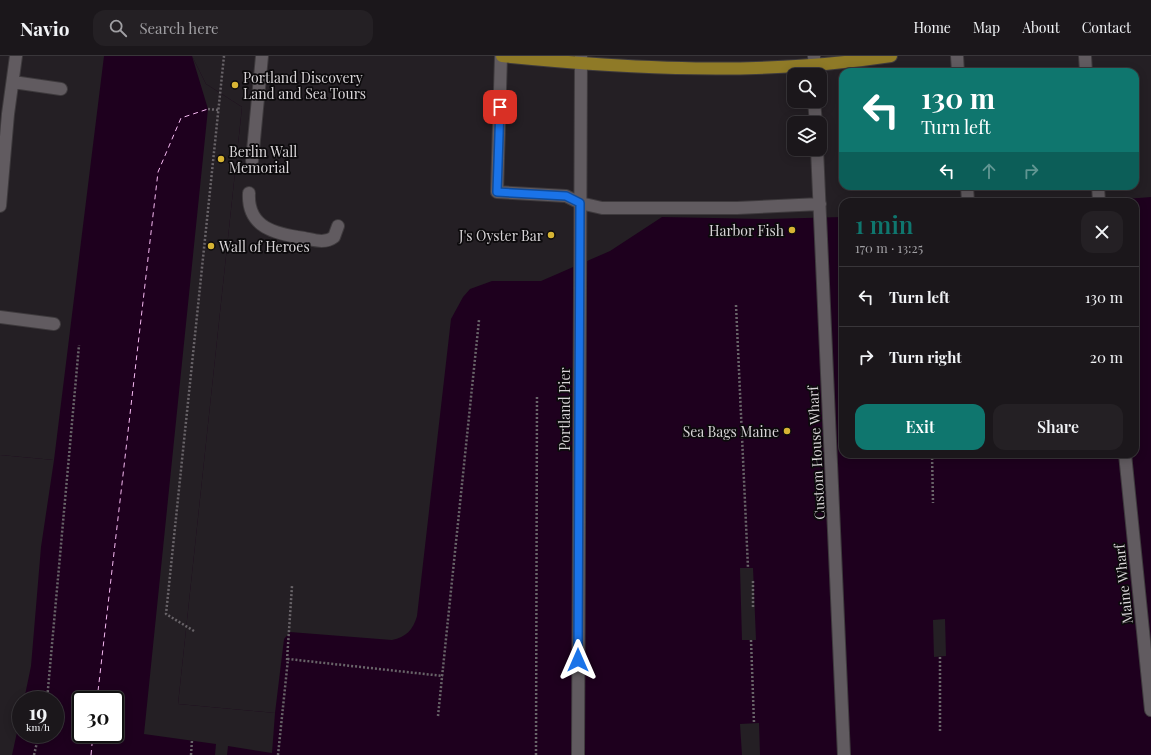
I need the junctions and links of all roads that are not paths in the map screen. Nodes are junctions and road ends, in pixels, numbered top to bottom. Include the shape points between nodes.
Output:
1 (16, 56) edge
2 (262, 56) edge
3 (501, 56) edge
4 (891, 56) edge
5 (957, 56) edge
6 (1084, 56) edge
7 (581, 60) edge
8 (814, 65) edge
9 (958, 68) edge
10 (1086, 68) edge
11 (13, 82) junction
12 (60, 89) dead end
13 (817, 156) edge
14 (252, 161) dead end
15 (249, 193) dead end
16 (580, 203) junction
17 (820, 204) junction
18 (0, 206) edge
19 (338, 226) dead end
20 (0, 317) edge
21 (54, 324) dead end
22 (1125, 458) edge
23 (1151, 710) edge
24 (578, 755) edge
25 (844, 755) edge

1 - 11 street
2 - 14 street
3 - 7 main road
3 - 16 street via 497,192 566,196
4 - 8 main road
5 - 9 street
6 - 10 street
7 - 8 main road via 638,68
7 - 16 street, Portland Pier
11 - 12 street
11 - 18 street
13 - 17 street, Custom House Wharf
15 - 19 street via 248,202 253,216 275,233 326,241 334,237
16 - 17 street via 602,208 737,208
16 - 24 street, Portland Pier
17 - 25 street, Custom House Wharf
20 - 21 street
22 - 23 street, Maine Wharf

